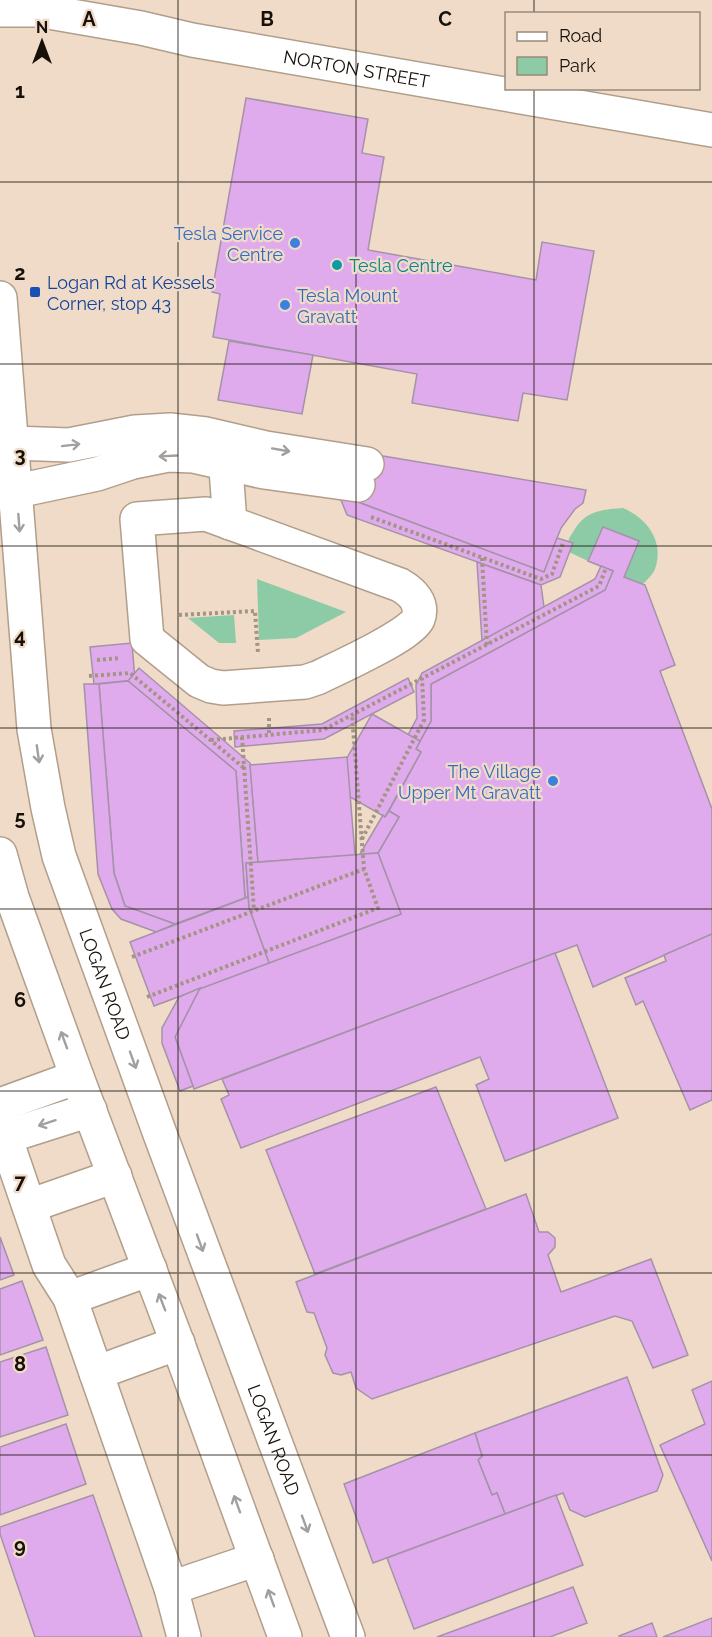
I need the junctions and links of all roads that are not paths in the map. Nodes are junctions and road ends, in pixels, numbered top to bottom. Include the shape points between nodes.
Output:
1 (0, 10) edge
2 (143, 14) edge
3 (712, 130) edge
4 (0, 298) edge
5 (13, 443) junction
6 (225, 450) junction
7 (363, 475) dead end
8 (17, 491) junction
9 (230, 523) junction
10 (0, 854) edge
11 (77, 1077) junction
12 (0, 1105) edge
13 (90, 1110) junction
14 (2, 1130) edge
15 (116, 1176) junction
16 (29, 1206) junction
17 (150, 1269) junction
18 (70, 1298) junction
19 (178, 1343) junction
20 (96, 1373) junction
21 (257, 1559) junction
22 (171, 1588) junction
23 (184, 1637) edge
24 (285, 1637) edge
25 (348, 1637) edge

1 - 2 main road, NORTON STREET
2 - 3 main road, NORTON STREET via 192,40
4 - 5 main road, LOGAN ROAD
5 -> 6 main road via 69,445 135,432 170,430
5 - 8 main road, LOGAN ROAD
6 - 7 main road via 266,448
6 -> 8 main road via 161,456
6 - 9 main road
8 -> 25 main road, LOGAN ROAD via 34,729 59,856
9 - 9 main road via 206,514 137,519 147,639 199,681 223,688 305,682 399,636 417,620 418,602 412,592 400,585
11 -> 10 main road
11 - 12 main road
11 - 13 main road
13 -> 14 main road
13 - 15 main road
14 - 16 main road
15 - 16 main road
15 - 17 main road
16 - 18 main road via 49,1266
17 - 18 main road
19 -> 17 main road
18 - 20 main road
19 - 20 main road
21 -> 19 main road
20 - 22 main road
21 - 22 main road
24 -> 21 main road
22 - 23 main road

